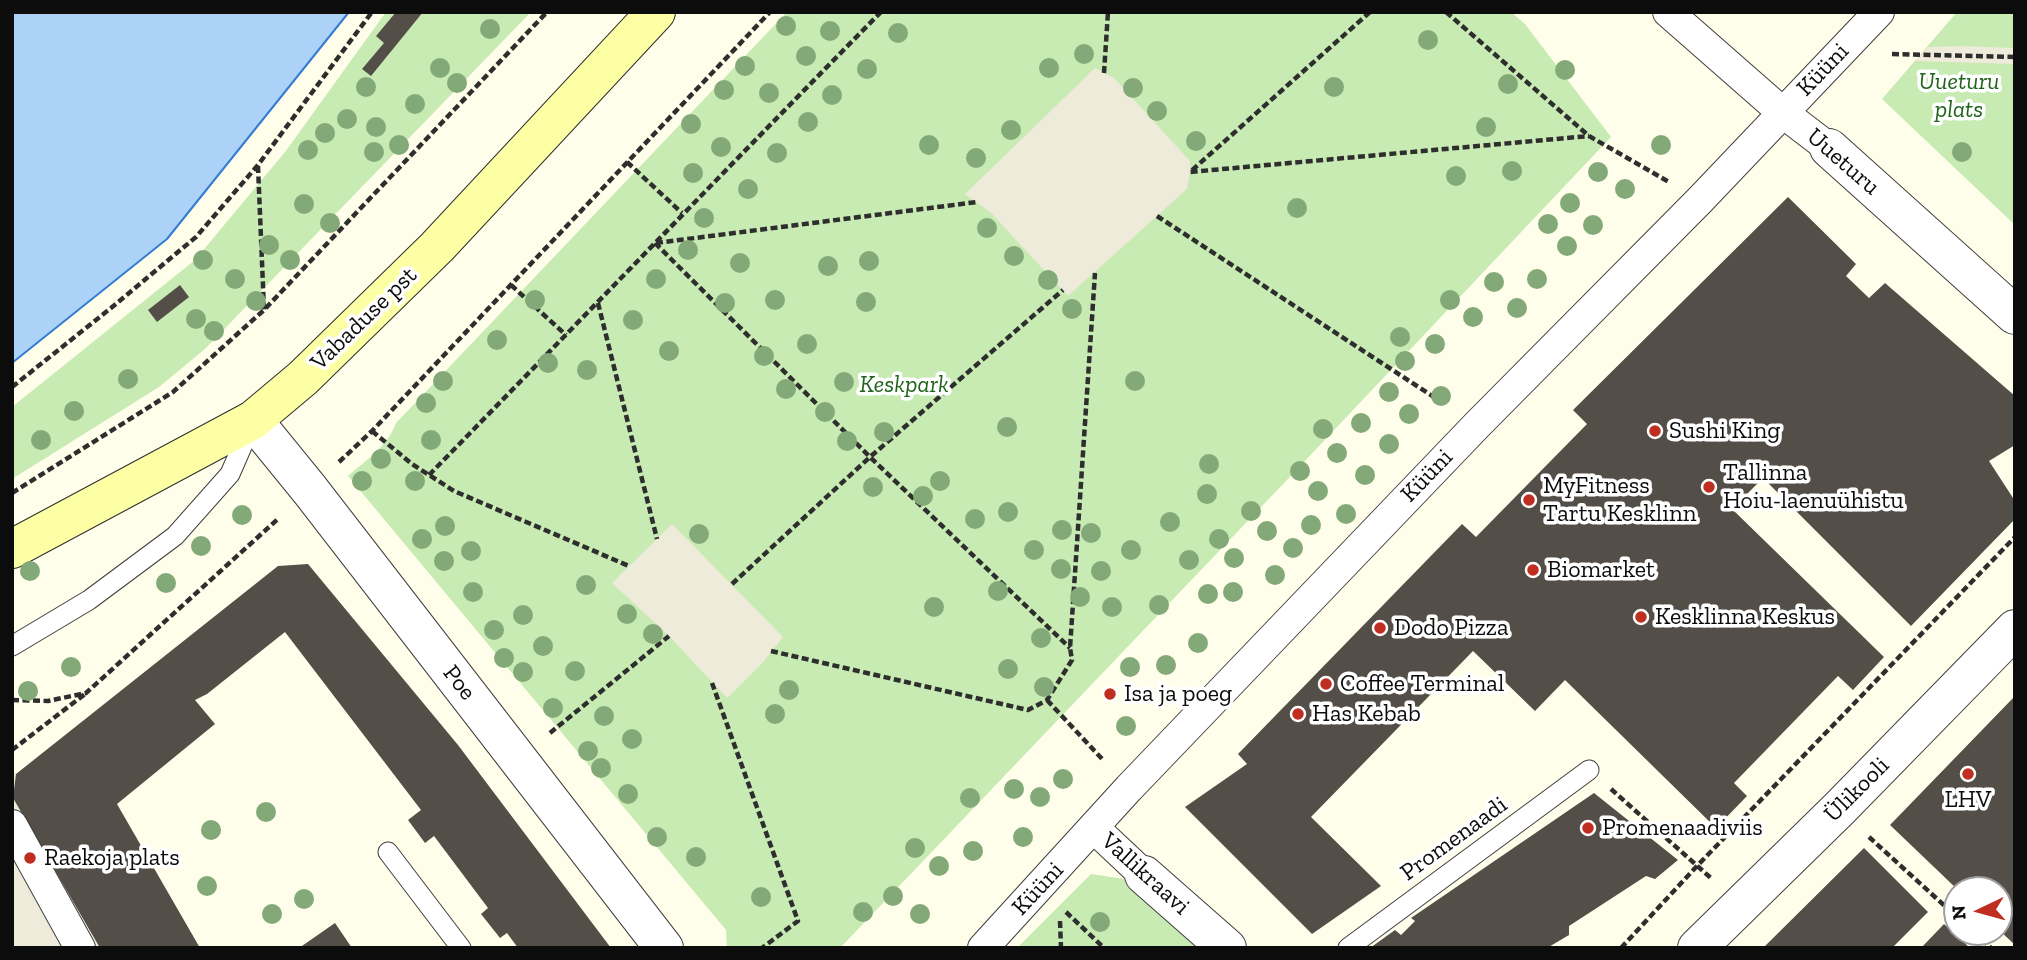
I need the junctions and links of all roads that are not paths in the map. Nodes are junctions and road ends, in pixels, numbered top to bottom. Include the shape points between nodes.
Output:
1 (656, 12) edge
2 (1668, 12) edge
3 (1879, 12) edge
4 (1783, 111) junction
5 (1829, 148) joint
6 (2015, 315) edge
7 (253, 420) junction
8 (12, 549) edge
9 (2015, 629) edge
10 (12, 646) edge
11 (1589, 770) road end
12 (12, 825) edge
13 (1094, 828) junction
14 (388, 852) dead end
15 (1144, 875) joint
16 (80, 948) edge
17 (461, 948) edge
18 (664, 948) edge
19 (983, 948) edge
20 (1227, 948) edge
21 (1348, 948) edge
22 (1698, 948) edge

1 - 7 main road, Vabaduse pst via 437,247 303,378
2 - 4 street, Uueturu
3 - 4 street, Küüni
4 - 5 street, Uueturu
4 - 13 street, Küüni via 1476,425
5 - 6 street, Uueturu
7 - 8 main road, Vabaduse pst
7 - 10 lane via 230,474 175,536 89,600
7 - 18 street, Poe
9 - 22 street, Ülikooli
11 - 21 lane, Promenaadi
12 - 16 street
13 - 15 street, Vallikraavi
13 - 19 street, Küüni
14 - 17 lane
15 - 20 street, Vallikraavi

